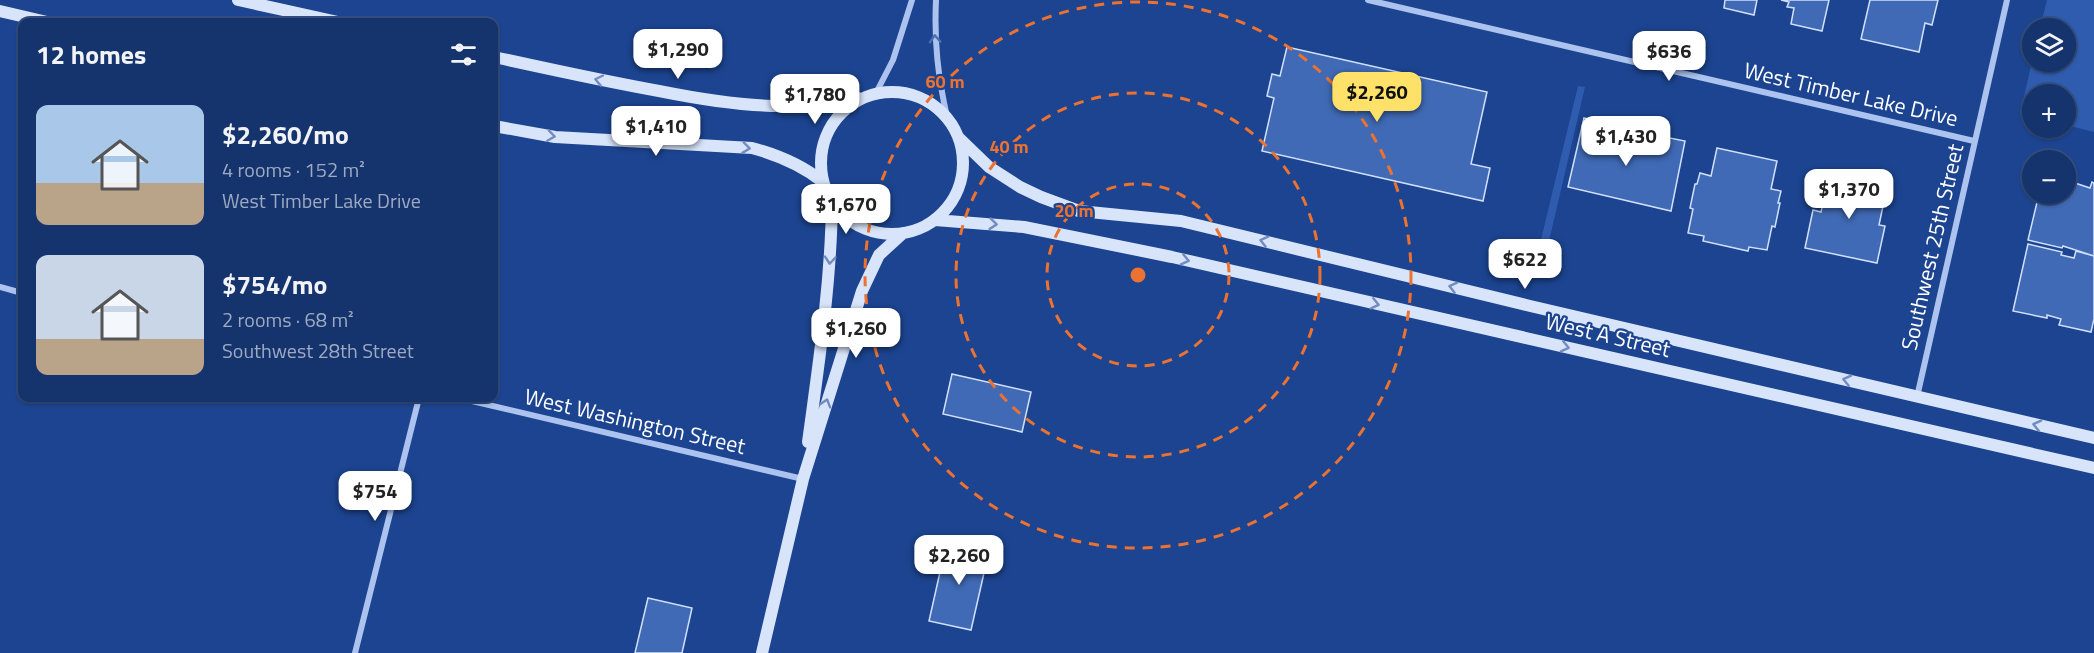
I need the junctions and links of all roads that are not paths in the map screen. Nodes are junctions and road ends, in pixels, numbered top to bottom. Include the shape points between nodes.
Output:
1 (238, 0) edge
2 (912, 0) edge
3 (936, 0) edge
4 (1368, 0) edge
5 (2007, 0) edge
6 (0, 11) edge
7 (30, 18) edge
8 (320, 18) edge
9 (498, 58) edge
10 (870, 95) junction
11 (947, 117) junction
12 (498, 127) edge
13 (959, 138) junction
14 (1974, 141) junction
15 (823, 182) junction
16 (832, 202) junction
17 (935, 220) junction
18 (903, 233) junction
19 (0, 287) edge
20 (18, 292) edge
21 (1917, 397) junction
22 (418, 402) edge
23 (476, 402) edge
24 (2094, 438) edge
25 (2094, 468) edge
26 (803, 479) junction
27 (355, 653) edge
28 (762, 653) edge

1 - 8 main road
2 - 10 street via 893,60
11 -> 3 street via 938,72
4 - 14 street, West Timber Lake Drive
5 - 14 street, Southwest 25th Street
6 - 7 main road
10 -> 9 main road via 822,104 780,106 699,99
10 - 11 main road via 893,90 908,93 929,102
10 - 15 main road via 847,107 833,122 820,162
11 - 13 main road
12 -> 15 main road via 555,136 752,148 779,155
13 - 17 main road via 964,160 961,183 951,204
21 -> 13 main road, West A Street via 1181,221 1079,211 1020,187 989,167
14 - 21 street, Southwest 25th Street
15 - 16 main road
16 - 18 main road via 863,228 883,234
16 -> 26 main road via 828,285
17 - 18 main road
17 -> 25 main road, West A Street via 1024,227 1172,257
26 -> 18 main road via 862,291 879,255
19 - 20 street
24 -> 21 main road, West A Street
22 - 27 street
23 - 26 street, West Washington Street
26 - 28 main road

